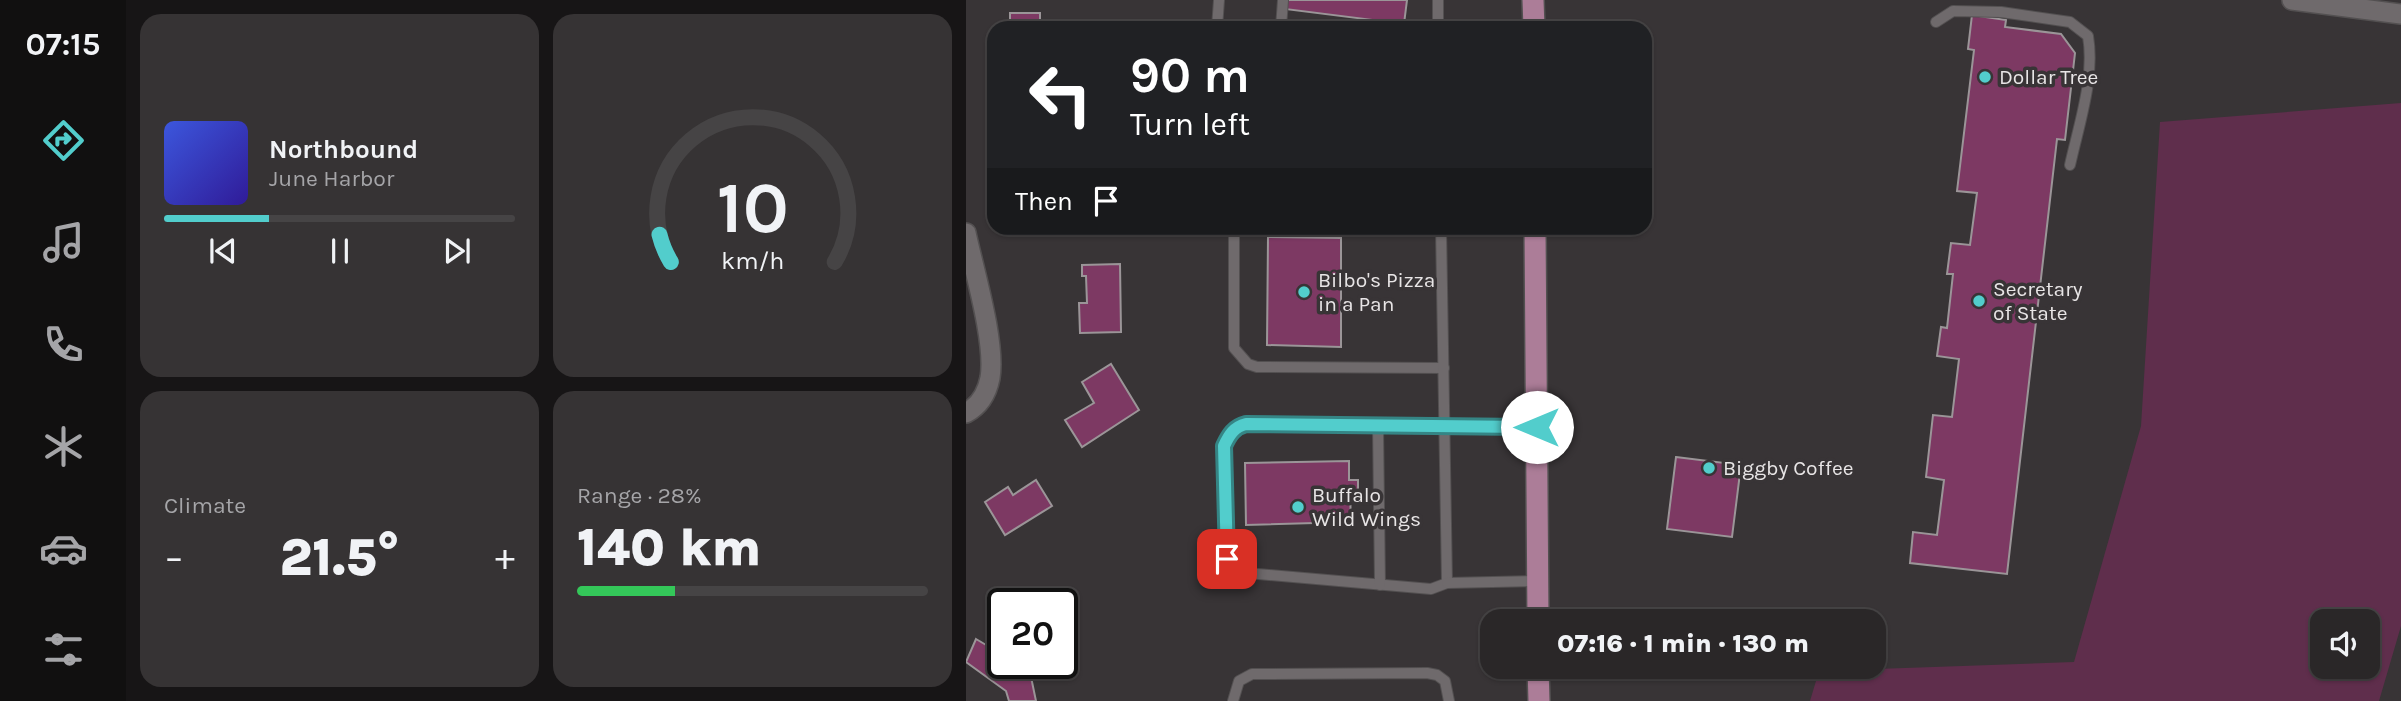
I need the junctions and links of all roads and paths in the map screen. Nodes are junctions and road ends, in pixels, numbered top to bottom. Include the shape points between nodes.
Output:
1 (1219, 0) edge
2 (1283, 0) edge
3 (1438, 0) edge
4 (1533, 0) edge
5 (2292, 0) edge
6 (2401, 13) edge
7 (1218, 21) edge
8 (1282, 21) edge
9 (1438, 21) edge
10 (1534, 21) edge
11 (1936, 22) dead end
12 (2070, 165) dead end
13 (966, 233) edge
14 (1234, 235) edge
15 (1441, 235) edge
16 (1535, 235) edge
17 (1444, 368) junction
18 (971, 410) edge
19 (1378, 426) junction
20 (1444, 427) junction
21 (1537, 427) junction
22 (1538, 582) junction
23 (1447, 583) junction
24 (1380, 585) junction
25 (1538, 609) edge
26 (1538, 679) edge
27 (1233, 701) edge
28 (1449, 701) edge
29 (1538, 701) edge

1 - 7 lane
2 - 8 lane
3 - 9 lane
4 - 10 main road
5 - 6 street
11 - 12 lane via 1953,11 2001,12 2070,22 2088,36 2085,101
13 - 18 street via 990,362 985,393
14 - 17 lane via 1234,348 1248,363 1257,367
15 - 17 lane
16 - 21 main road
17 - 20 lane
19 - 20 lane
19 - 24 lane
19 - 24 lane via 1246,424 1234,429 1224,446 1227,559 1233,569
20 - 21 lane
20 - 23 lane
21 - 22 main road
22 - 23 lane
22 - 25 main road
23 - 24 lane via 1431,589
26 - 29 main road
27 - 28 lane via 1239,681 1252,674 1427,673 1445,681

